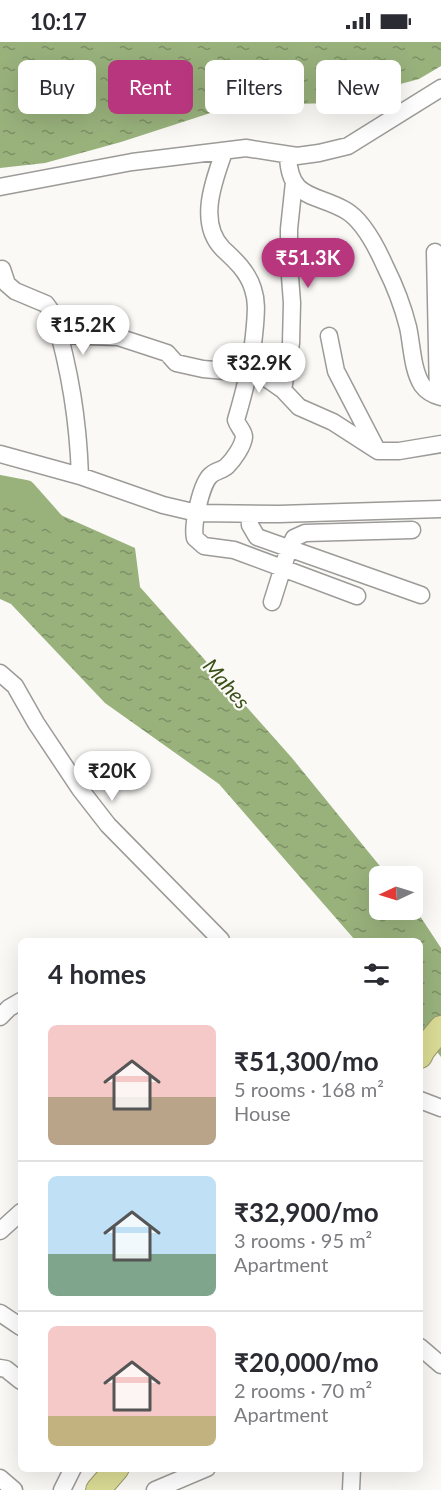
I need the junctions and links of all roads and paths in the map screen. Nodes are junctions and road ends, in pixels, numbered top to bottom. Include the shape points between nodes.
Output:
1 (441, 88) edge
2 (224, 152) junction
3 (288, 155) junction
4 (294, 182) junction
5 (0, 187) edge
6 (435, 252) dead end
7 (2, 269) dead end
8 (60, 335) junction
9 (329, 336) dead end
10 (250, 373) junction
11 (283, 390) junction
12 (440, 397) edge
13 (441, 444) edge
14 (378, 451) junction
15 (0, 454) edge
16 (80, 476) junction
17 (441, 509) edge
18 (197, 513) junction
19 (249, 514) junction
20 (412, 530) dead end
21 (289, 548) junction
22 (283, 569) junction
23 (421, 595) dead end
24 (357, 596) dead end
25 (272, 602) dead end
26 (0, 673) edge
27 (218, 938) edge
28 (18, 1003) edge
29 (0, 1017) edge
30 (441, 1028) edge
31 (423, 1052) edge
32 (423, 1101) edge
33 (441, 1108) edge
34 (18, 1215) edge
35 (0, 1231) edge
36 (0, 1312) edge
37 (18, 1325) edge
38 (423, 1350) edge
39 (441, 1365) edge
40 (0, 1368) edge
41 (18, 1379) edge
42 (71, 1472) edge
43 (114, 1472) edge
44 (198, 1472) edge
45 (352, 1472) edge
46 (0, 1478) edge
47 (14, 1490) edge
48 (62, 1490) edge
49 (100, 1490) edge
50 (155, 1490) edge
51 (351, 1490) edge

1 - 3 street via 348,146
2 - 3 street via 246,148
2 - 5 street via 132,162
2 - 10 street via 213,183 210,223 221,247 242,267 253,287 257,307
3 - 4 street
4 - 11 street via 289,229 291,343
4 - 12 street via 304,193 347,211 367,232 386,268 407,324 418,377 430,393
6 - 12 street
7 - 8 street via 7,284 15,291 46,304
8 - 10 street via 118,337 167,353 176,363
8 - 16 street via 74,399
9 - 14 street via 336,370
10 - 11 street via 260,374
10 - 18 street via 236,420 244,439 227,466 206,481
11 - 14 street via 299,407 333,422
13 - 14 street
15 - 16 street
16 - 18 street via 163,506
17 - 19 street
18 - 19 street
18 - 22 street via 193,530 199,543 234,550
19 - 21 street via 257,537
20 - 21 street via 305,533 294,538
21 - 22 street
21 - 23 street
22 - 24 street
22 - 25 street
26 - 27 street via 15,686 80,789 108,825
28 - 29 street
30 - 31 highway
32 - 33 street
34 - 35 street
36 - 37 street
38 - 39 street
40 - 41 street
42 - 48 street
43 - 49 highway
44 - 50 street
45 - 51 street
46 - 47 street

